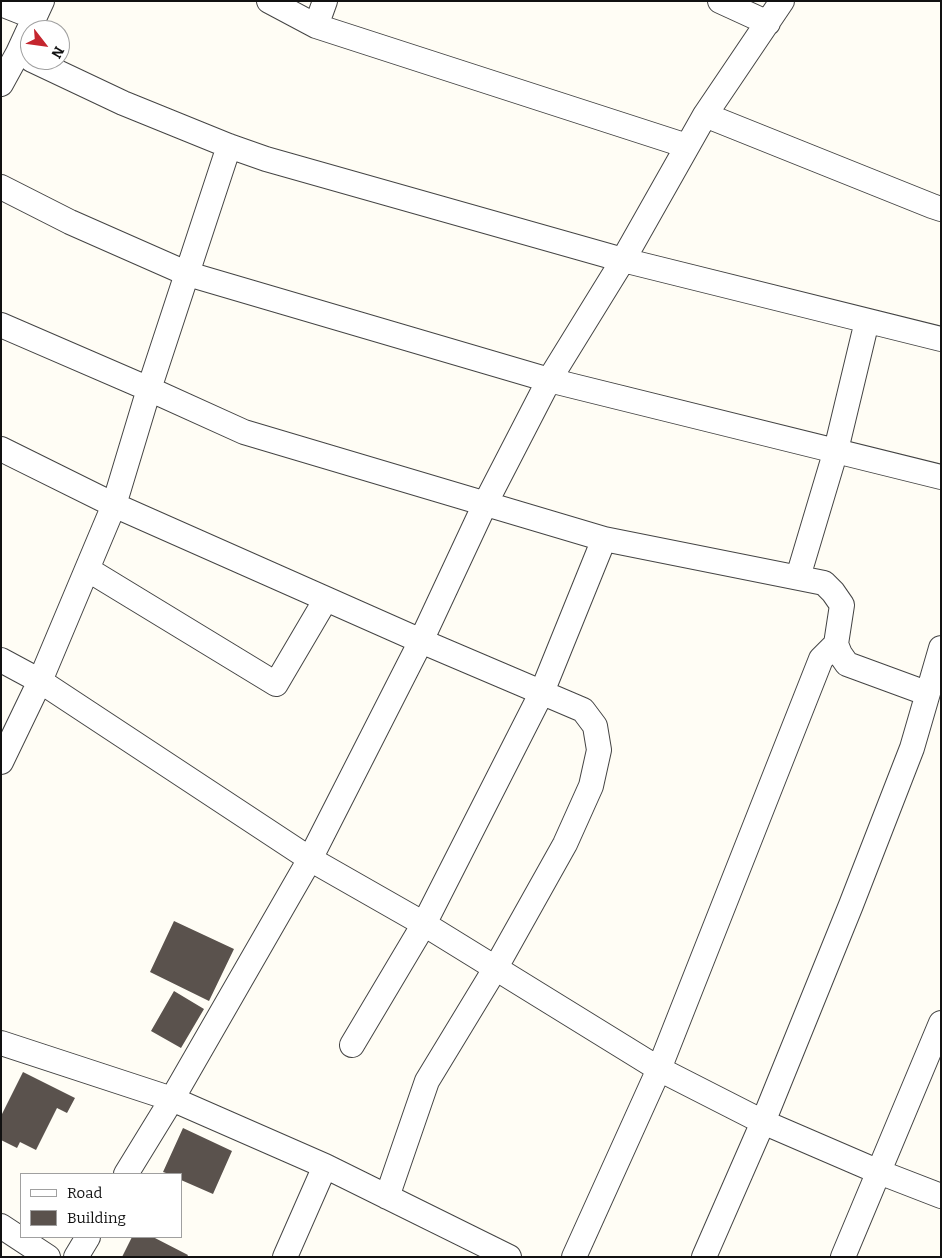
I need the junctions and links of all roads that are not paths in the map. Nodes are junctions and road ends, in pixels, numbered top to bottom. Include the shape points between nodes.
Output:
1 (269, 1) edge
2 (325, 1) edge
3 (720, 1) edge
4 (782, 1) edge
5 (1, 4) edge
6 (38, 9) edge
7 (768, 23) junction
8 (316, 26) junction
9 (20, 64) edge
10 (54, 70) edge
11 (1, 84) edge
12 (705, 115) junction
13 (229, 146) junction
14 (687, 146) junction
15 (1, 187) edge
16 (941, 208) edge
17 (623, 260) junction
18 (188, 274) junction
19 (867, 321) junction
20 (1, 325) edge
21 (941, 339) edge
22 (548, 380) junction
23 (149, 389) junction
24 (1, 449) edge
25 (836, 450) junction
26 (941, 477) edge
27 (485, 504) junction
28 (114, 505) junction
29 (604, 539) junction
30 (87, 569) junction
31 (798, 577) junction
32 (326, 599) junction
33 (421, 641) junction
34 (836, 644) junction
35 (941, 648) edge
36 (1, 660) edge
37 (40, 681) junction
38 (542, 692) junction
39 (926, 694) junction
40 (1, 762) edge
41 (310, 859) junction
42 (424, 924) junction
43 (496, 969) junction
44 (941, 1023) edge
45 (1, 1043) edge
46 (352, 1045) dead end
47 (658, 1069) junction
48 (172, 1099) junction
49 (764, 1122) junction
50 (325, 1166) junction
51 (879, 1172) junction
52 (127, 1173) edge
53 (941, 1196) edge
54 (387, 1197) junction
55 (1, 1226) edge
56 (87, 1238) edge
57 (500, 1255) edge
58 (48, 1257) edge
59 (76, 1257) edge
60 (285, 1257) edge
61 (574, 1257) edge
62 (704, 1257) edge
63 (843, 1257) edge

1 - 8 street
2 - 8 street
3 - 7 street
4 - 7 street
5 - 6 street
7 - 12 street
8 - 14 street
9 - 11 street
10 - 13 street via 123,103
12 - 14 street
12 - 16 street
13 - 17 street
13 - 18 street
14 - 17 street
15 - 18 street via 70,222
17 - 19 street
17 - 22 street
18 - 22 street
18 - 23 street
19 - 21 street
19 - 25 street
20 - 23 street
22 - 25 street
22 - 27 street
23 - 27 street via 244,432
23 - 28 street
24 - 28 street
25 - 26 street
25 - 31 street
27 - 29 street
27 - 33 street
28 - 30 street
28 - 32 street
29 - 31 street
29 - 38 street
30 - 32 street via 276,684
30 - 37 street
31 - 34 street via 824,583 842,605
32 - 33 street
33 - 38 street
33 - 41 street
34 - 39 street via 847,664
34 - 47 street via 821,659 809,687
35 - 39 street
36 - 37 street
37 - 40 street
37 - 41 street
38 - 42 street
38 - 43 street via 583,710 595,726 599,750 591,786 565,844
39 - 49 street via 912,748
41 - 42 street
41 - 48 street
42 - 43 street
42 - 46 street
43 - 47 street
43 - 54 street via 427,1081
44 - 51 street
45 - 48 street
47 - 49 street
47 - 61 street
48 - 50 street
48 - 52 street
49 - 51 street
49 - 62 street
50 - 54 street
50 - 60 street
51 - 53 street
51 - 63 street
54 - 57 street
55 - 58 street
56 - 59 street

